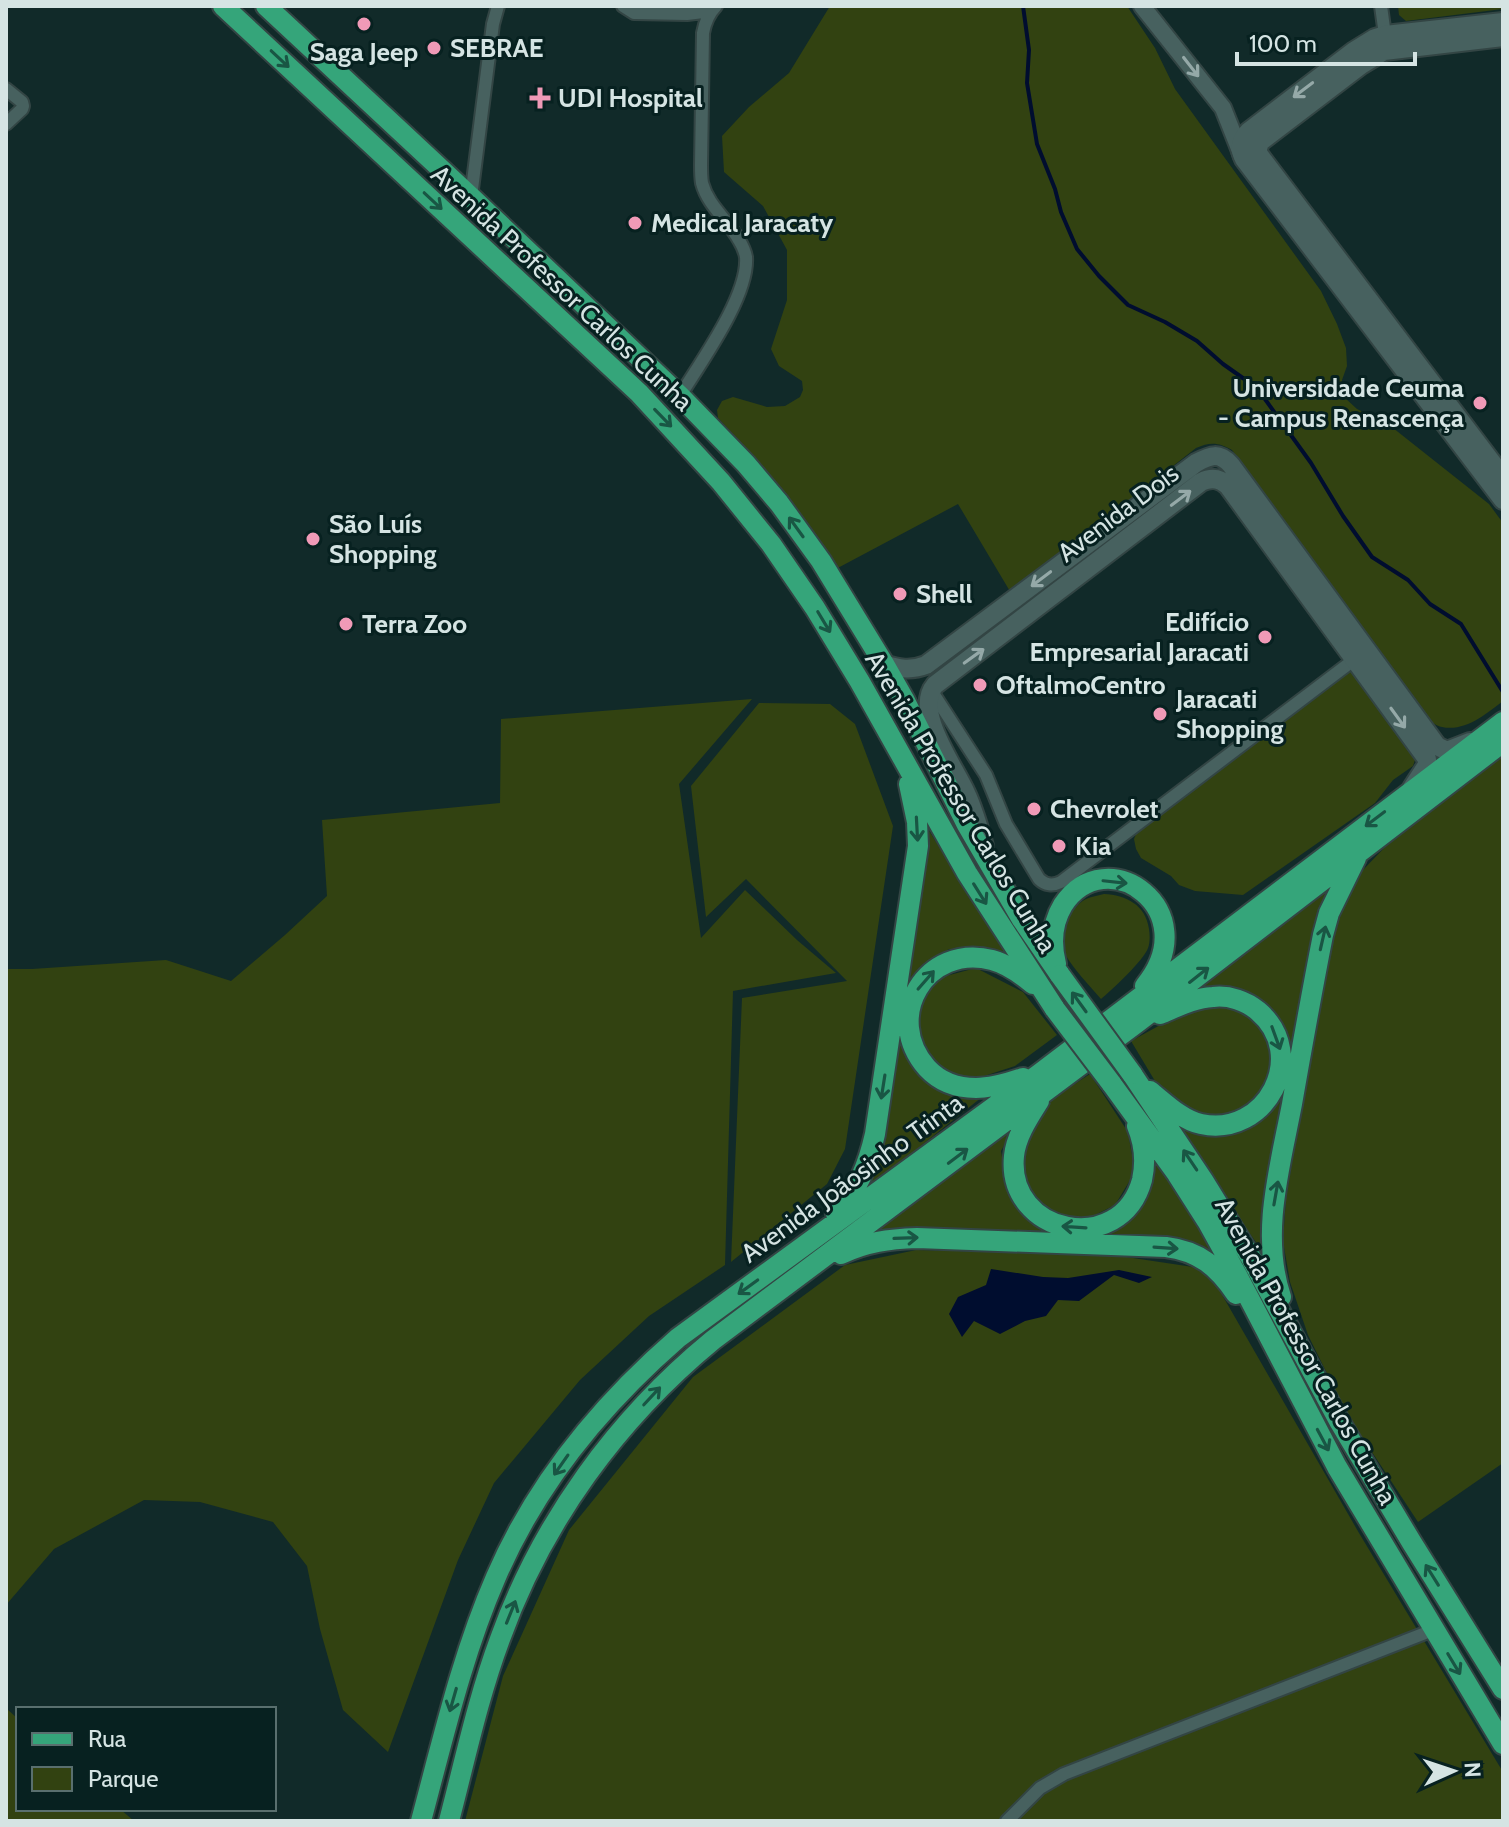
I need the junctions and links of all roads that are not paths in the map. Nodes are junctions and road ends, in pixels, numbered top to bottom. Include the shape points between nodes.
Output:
1 (223, 6) edge
2 (498, 6) edge
3 (623, 6) edge
4 (1142, 6) edge
5 (1381, 6) edge
6 (714, 8) edge
7 (278, 12) edge
8 (1503, 22) edge
9 (1385, 35) junction
10 (1503, 37) edge
11 (6, 89) edge
12 (6, 124) edge
13 (1250, 156) junction
14 (471, 197) junction
15 (680, 396) junction
16 (1503, 477) edge
17 (1503, 500) edge
18 (1084, 546) junction
19 (1096, 562) junction
20 (1355, 659) junction
21 (884, 664) junction
22 (931, 690) junction
23 (916, 722) junction
24 (1503, 722) edge
25 (938, 738) junction
26 (1482, 738) junction
27 (1503, 742) edge
28 (900, 754) junction
29 (1407, 795) junction
30 (1360, 851) junction
31 (991, 868) junction
32 (1060, 975) junction
33 (1052, 1004) junction
34 (1117, 1014) junction
35 (1138, 1022) junction
36 (1135, 1078) junction
37 (1044, 1081) junction
38 (1113, 1086) junction
39 (811, 1241) junction
40 (806, 1270) junction
41 (1299, 1349) junction
42 (1286, 1371) junction
43 (1433, 1630) junction
44 (1503, 1689) edge
45 (1503, 1744) edge
46 (421, 1821) edge
47 (449, 1821) edge
48 (1007, 1821) edge

1 -> 28 main road, Avenida Professor Carlos Cunha via 677,432 784,563
2 - 14 street
3 - 6 street via 634,13 687,14
4 -> 13 street via 1223,108
5 - 9 street
6 - 15 street via 703,33 703,183 740,241 746,265 740,291
7 - 14 main road, Avenida Professor Carlos Cunha
8 - 9 main road
9 -> 13 main road via 1354,51 1248,132 1241,142
10 - 13 main road via 1379,54 1260,142
11 - 12 street via 23,106
13 - 16 main road
13 - 17 main road
14 - 15 main road, Avenida Professor Carlos Cunha
21 -> 15 main road, Avenida Professor Carlos Cunha via 779,503
18 - 19 main road
18 -> 21 main road, Avenida Dois via 926,665 904,669
18 - 26 main road, Avenida Dois via 1196,463 1209,456 1224,458 1437,746 1451,750
19 -> 20 main road, Avenida Dois via 1201,482 1220,480
22 -> 19 main road, Avenida Dois
20 - 22 street via 1058,884 1039,879 1006,824 986,775
20 -> 29 main road, Avenida Dois via 1427,759
21 - 23 main road, Avenida Professor Carlos Cunha
22 - 25 main road via 928,708
23 - 25 main road
23 - 31 main road, Avenida Professor Carlos Cunha
24 - 26 main road, Avenida Joãosinho Trinta
25 - 31 main road via 972,806
26 - 29 main road, Avenida Joãosinho Trinta
27 - 30 main road, Avenida Joãosinho Trinta
28 -> 33 main road, Avenida Professor Carlos Cunha via 967,873
28 -> 39 main road via 913,797 918,846 875,1134 860,1181
29 -> 34 main road, Avenida Joãosinho Trinta
35 -> 30 main road, Avenida Joãosinho Trinta
41 -> 30 main road via 1274,1277 1273,1210 1323,935
31 - 32 main road, Avenida Professor Carlos Cunha
32 -> 34 main road via 1054,929 1068,899 1087,884 1104,880 1141,889 1161,915 1164,948 1152,977
36 -> 32 main road, Avenida Professor Carlos Cunha, bridge
37 -> 33 main road via 982,1088 951,1085 932,1074 916,1054 908,1018 927,976 965,958 1004,964
33 - 38 main road, Avenida Professor Carlos Cunha, bridge
34 - 37 main road, Avenida Joãosinho Trinta
35 -> 36 main road via 1199,999 1233,998 1252,1006 1274,1028 1281,1061 1278,1079 1263,1105 1242,1120 1216,1126 1189,1120
35 - 37 main road, Avenida Joãosinho Trinta
41 -> 36 main road, Avenida Professor Carlos Cunha via 1251,1258
38 -> 37 main road via 1140,1134 1140,1188 1115,1219 1070,1229 1033,1210 1015,1179 1016,1146
37 - 39 main road, Avenida Joãosinho Trinta
40 -> 37 main road, Avenida Joãosinho Trinta
38 - 42 main road, Avenida Professor Carlos Cunha via 1207,1221
39 -> 46 main road, Avenida Joãosinho Trinta via 653,1359 581,1436 550,1480 511,1545 486,1601 453,1697
40 -> 42 main road via 861,1245 896,1238 1179,1249 1201,1257 1226,1279
47 -> 40 main road, Avenida Joãosinho Trinta via 500,1639 541,1547 569,1500 660,1387
44 -> 41 main road, Avenida Professor Carlos Cunha
42 -> 43 main road, Avenida Professor Carlos Cunha
43 -> 45 main road, Avenida Professor Carlos Cunha
43 - 48 street via 1064,1774 1040,1788

